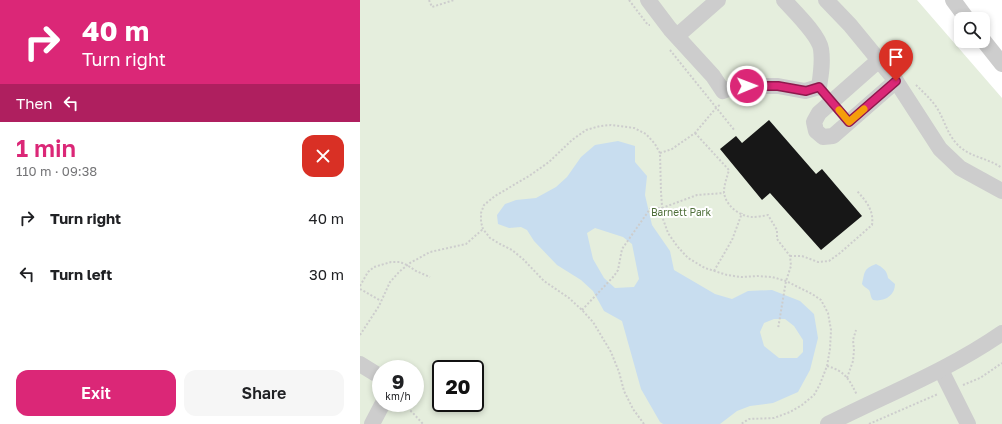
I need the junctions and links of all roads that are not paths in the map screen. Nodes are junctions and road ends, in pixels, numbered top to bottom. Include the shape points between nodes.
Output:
1 (648, 0) edge
2 (718, 0) edge
3 (784, 0) edge
4 (826, 0) edge
5 (952, 0) edge
6 (961, 12) edge
7 (672, 41) junction
8 (989, 48) edge
9 (879, 60) junction
10 (1002, 64) edge
11 (896, 81) junction
12 (819, 87) junction
13 (832, 102) junction
14 (849, 122) junction
15 (1002, 191) edge
16 (1002, 333) edge
17 (360, 364) edge
18 (941, 370) junction
19 (372, 371) edge
20 (378, 412) edge
21 (372, 424) edge
22 (828, 424) edge
23 (968, 424) edge

1 - 7 lane
2 - 7 lane
3 - 12 lane via 814,34 821,48 822,69
4 - 9 lane
5 - 6 lane
7 - 12 lane via 713,76 723,91 747,86 778,86 806,91
8 - 10 lane
9 - 11 lane
9 - 13 lane
11 - 14 lane
11 - 15 lane via 940,149 960,168
12 - 13 lane
13 - 14 lane
13 - 14 lane via 819,113 814,122 816,131 823,136 833,136
16 - 18 lane
17 - 19 lane
18 - 22 lane
18 - 23 lane
20 - 21 lane

